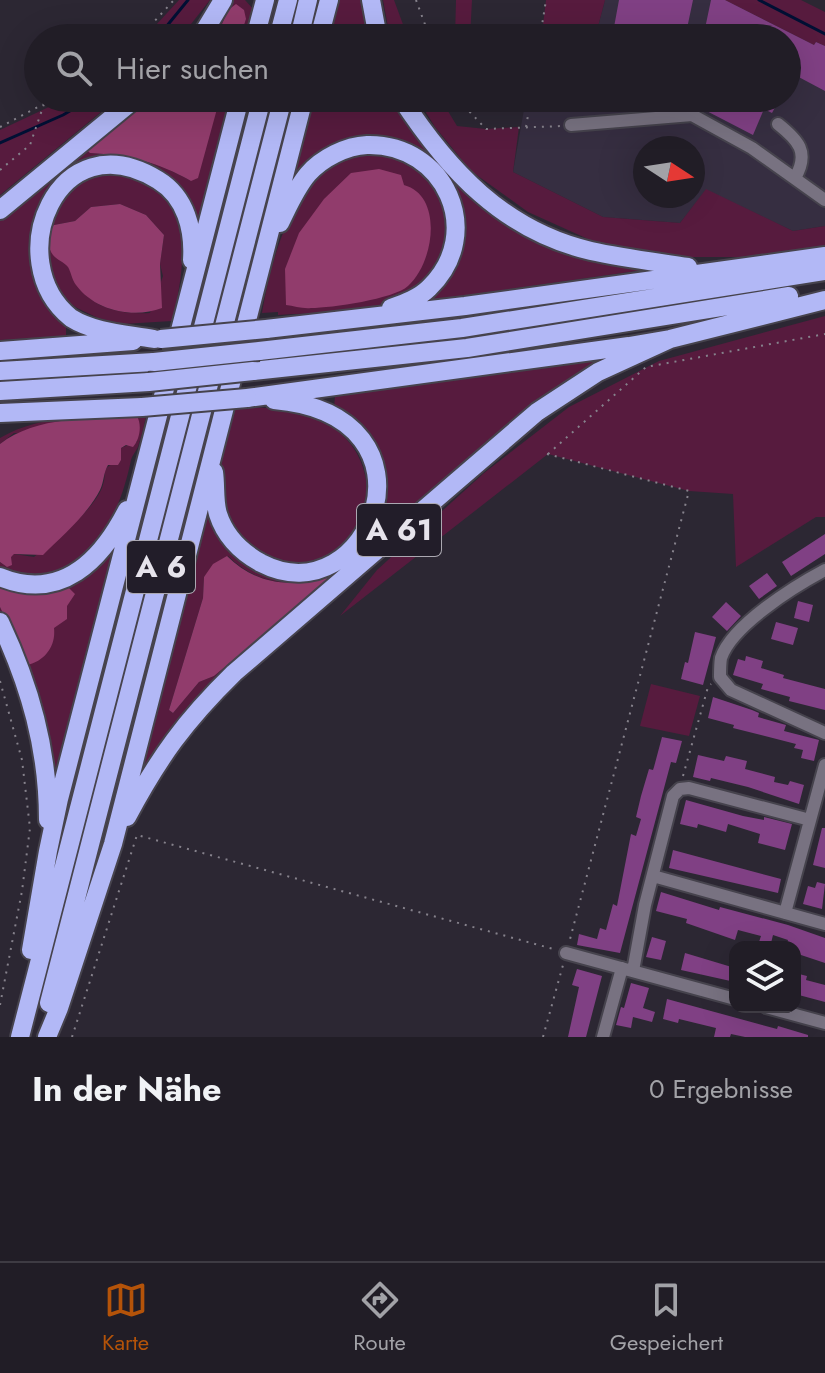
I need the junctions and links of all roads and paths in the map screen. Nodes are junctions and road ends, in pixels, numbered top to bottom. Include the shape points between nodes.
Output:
1 (174, 0) edge
2 (223, 0) edge
3 (265, 0) edge
4 (288, 0) edge
5 (308, 0) edge
6 (329, 0) edge
7 (371, 0) edge
8 (416, 0) edge
9 (546, 0) edge
10 (152, 24) edge
11 (207, 24) edge
12 (259, 24) edge
13 (282, 24) edge
14 (302, 24) edge
15 (323, 24) edge
16 (375, 24) edge
17 (425, 24) edge
18 (542, 24) edge
19 (29, 112) edge
20 (42, 112) edge
21 (119, 112) edge
22 (236, 112) edge
23 (258, 112) edge
24 (279, 112) edge
25 (300, 112) edge
26 (410, 112) edge
27 (470, 112) edge
28 (529, 112) edge
29 (778, 124) dead end
30 (571, 125) joint
31 (0, 127) edge
32 (526, 127) junction
33 (0, 170) edge
34 (795, 178) junction
35 (825, 200) edge
36 (0, 210) edge
37 (825, 256) edge
38 (263, 257) junction
39 (706, 270) junction
40 (825, 271) edge
41 (193, 286) junction
42 (825, 290) edge
43 (825, 300) edge
44 (363, 318) junction
45 (825, 334) edge
46 (157, 339) junction
47 (670, 339) junction
48 (0, 351) edge
49 (0, 371) edge
50 (0, 391) edge
51 (247, 398) junction
52 (57, 410) junction
53 (0, 413) edge
54 (0, 426) edge
55 (212, 459) junction
56 (143, 479) junction
57 (825, 570) edge
58 (0, 577) edge
59 (0, 622) edge
60 (720, 677) junction
61 (0, 681) edge
62 (825, 733) edge
63 (825, 765) edge
64 (680, 789) junction
65 (810, 820) junction
66 (113, 844) junction
67 (48, 851) junction
68 (653, 876) junction
69 (785, 913) junction
70 (825, 924) edge
71 (566, 953) junction
72 (627, 969) junction
73 (729, 997) edge
74 (0, 1005) edge
75 (26, 1013) junction
76 (788, 1013) edge
77 (825, 1023) edge
78 (20, 1037) edge
79 (40, 1037) edge
80 (47, 1037) edge
81 (72, 1037) edge
82 (543, 1037) edge
83 (603, 1037) edge

1 - 10 path
2 - 11 highway
3 - 12 highway
4 - 13 highway
5 - 14 highway
6 - 15 highway
7 - 16 highway
8 - 17 path
9 - 18 path
19 - 31 path
20 - 33 path via 30,145
21 - 36 highway
22 - 41 highway
23 - 75 highway, A 6
24 - 79 highway, A 6
25 - 38 highway
26 - 39 highway via 462,177 527,227 589,250
27 - 32 path via 486,129
28 - 32 path
29 - 34 street via 801,148
30 - 32 path
30 - 34 street via 692,115
34 - 35 street
37 - 39 highway
38 - 44 highway via 291,200 324,160 365,145 384,145 420,159 435,171 450,196 455,222 452,253 428,289
38 - 55 highway
39 - 44 highway
40 - 49 highway, bridge via 462,328 154,362
41 - 46 highway via 190,222 179,200 142,171 99,164 76,171 41,204 31,228 29,260 38,287 54,307 94,328
41 - 56 highway
42 - 50 highway, bridge via 467,348 149,382
43 - 47 highway, A 61
44 - 46 highway, bridge
45 - 71 path via 646,367 547,454 689,491
46 - 48 highway
47 - 51 highway, A 61
47 - 66 highway, A 61 via 598,372 537,412 234,673 176,734
51 - 52 highway, bridge
51 - 55 highway, A 6 via 306,404 350,427 368,451 376,474 376,502 368,528 351,552 327,565 300,571 267,566 224,529
52 - 53 highway
52 - 54 highway
55 - 66 highway
56 - 58 highway via 110,541 76,573 36,584
56 - 67 highway, A 6
57 - 60 street via 790,589 728,645
59 - 67 highway, A 6 via 26,686 44,754
60 - 62 street via 731,690
60 - 64 path via 708,687
61 - 74 path via 22,760 30,828
63 - 65 street
64 - 65 street
64 - 68 street via 673,796
65 - 69 street
66 - 80 highway
67 - 75 highway, A 6
68 - 69 street
68 - 72 street
69 - 70 street
71 - 72 street
71 - 81 path via 137,835
71 - 82 path
72 - 73 street
72 - 83 street
75 - 78 highway, A 6
76 - 77 street

